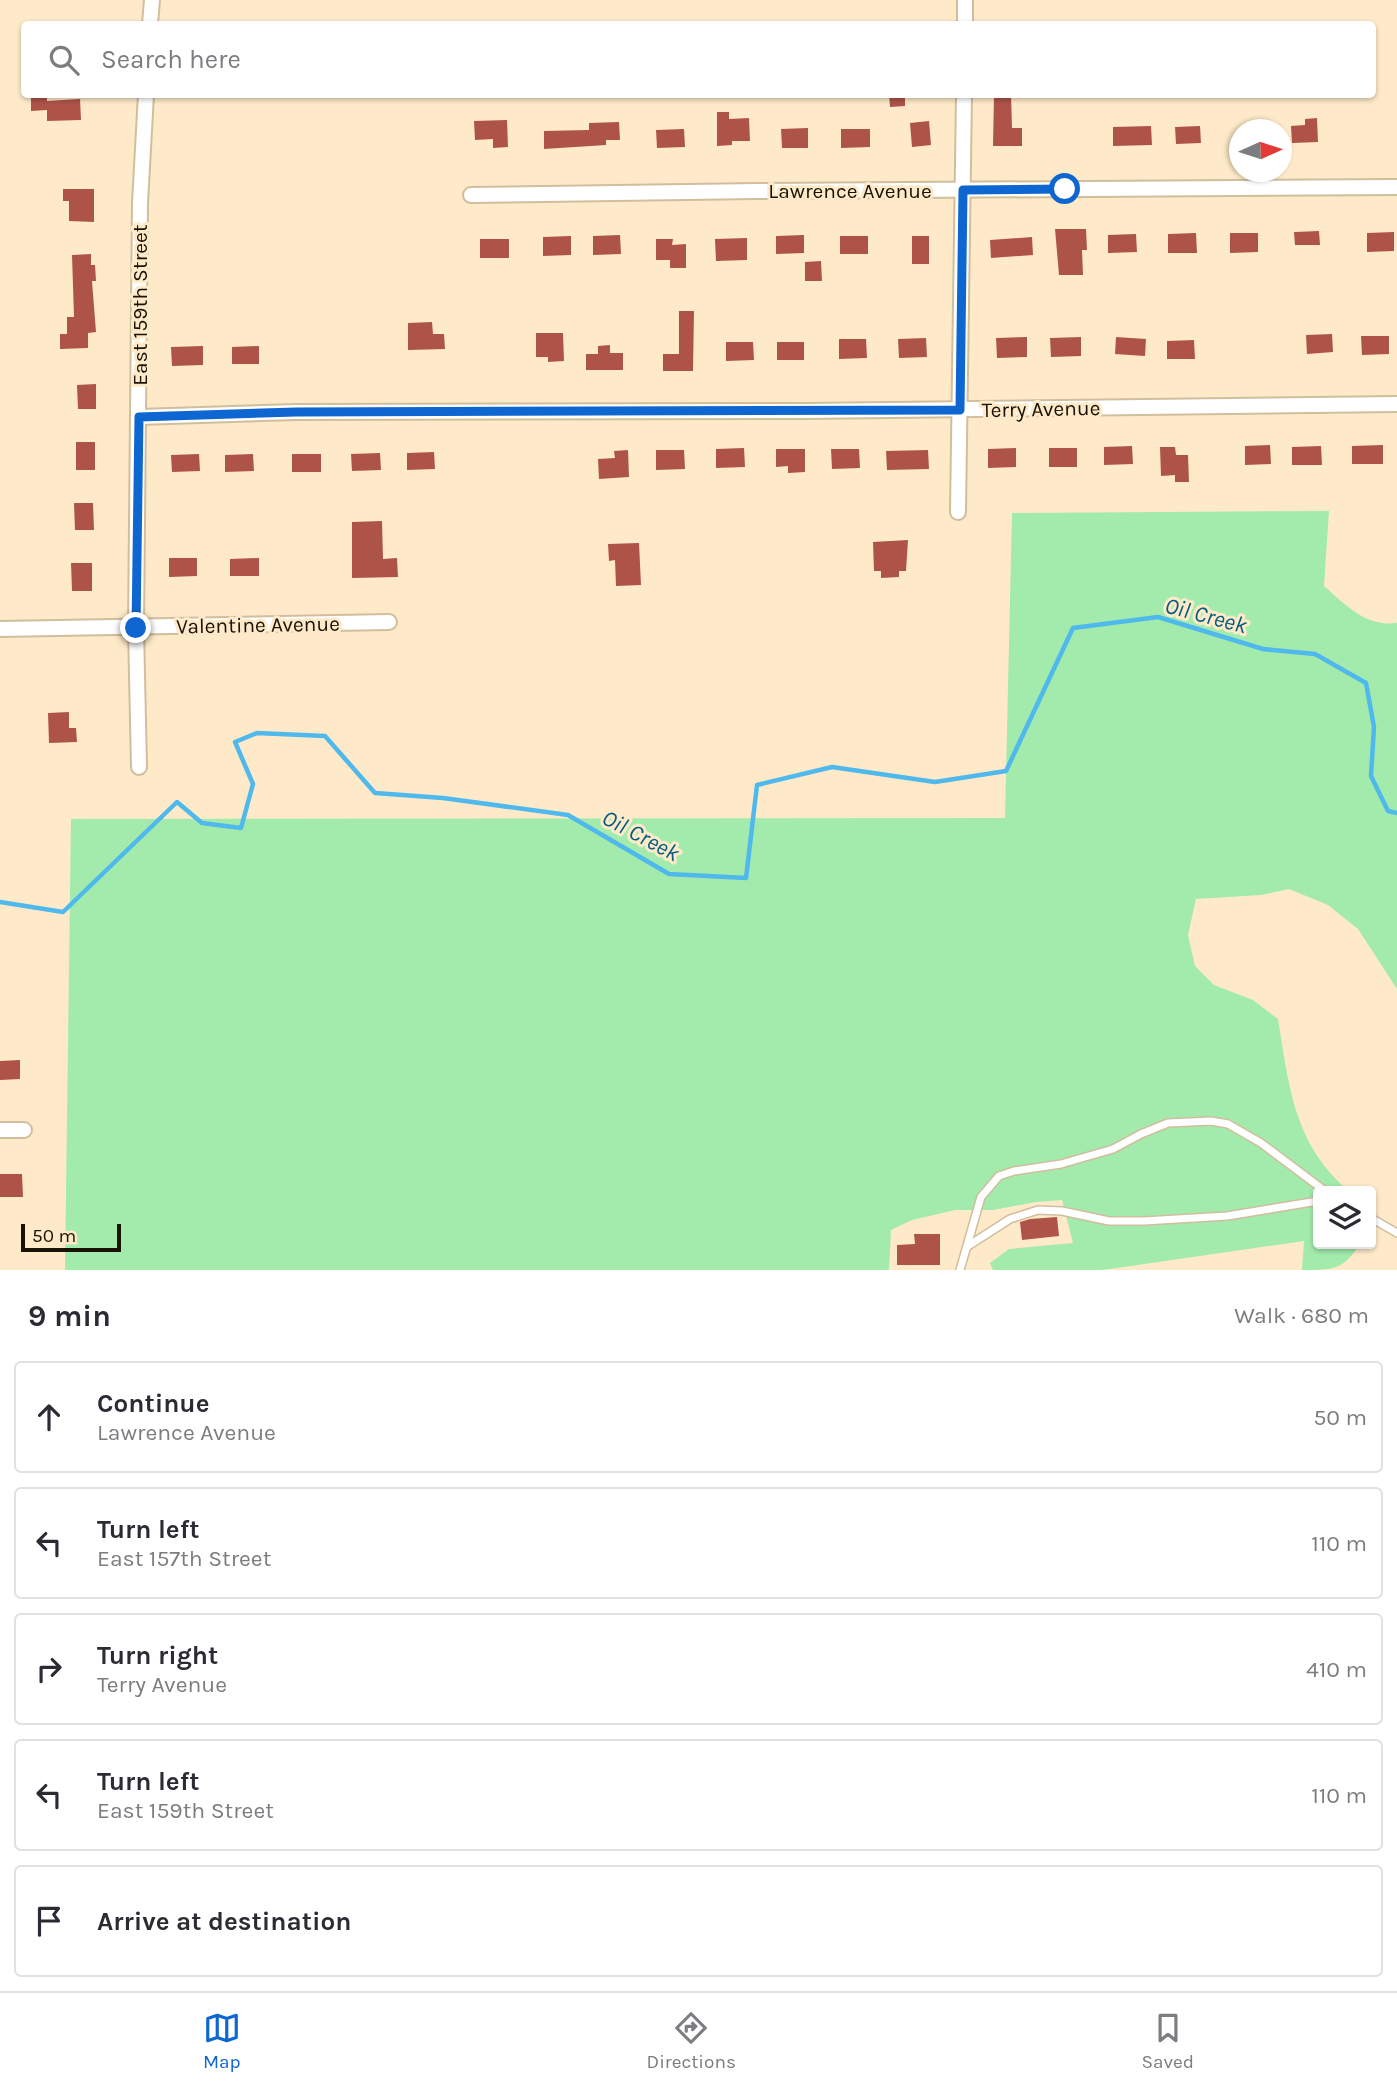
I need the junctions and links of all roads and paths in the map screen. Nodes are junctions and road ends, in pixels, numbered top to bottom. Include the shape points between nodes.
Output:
1 (152, 0) edge
2 (965, 0) edge
3 (150, 21) edge
4 (965, 21) edge
5 (146, 98) edge
6 (964, 98) edge
7 (1397, 187) edge
8 (963, 190) junction
9 (471, 195) dead end
10 (1397, 404) edge
11 (960, 410) junction
12 (139, 417) junction
13 (958, 512) dead end
14 (389, 622) dead end
15 (136, 628) junction
16 (0, 629) edge
17 (139, 767) dead end
18 (0, 1130) edge
19 (24, 1130) dead end
20 (1318, 1186) edge
21 (1313, 1202) edge
22 (1376, 1221) edge
23 (1397, 1233) edge
24 (968, 1246) junction
25 (960, 1270) edge

1 - 3 street
2 - 4 street
5 - 12 street, East 159th Street via 140,203
6 - 8 street
7 - 8 street, Lawrence Avenue
8 - 9 street, Lawrence Avenue
8 - 11 street
10 - 11 street, Terry Avenue
11 - 12 street, Terry Avenue via 296,412
11 - 13 street
12 - 15 street, East 159th Street
14 - 15 street, Valentine Avenue
15 - 16 street, Valentine Avenue
15 - 17 street, East 159th Street
18 - 19 street
20 - 24 lane via 1228,1124 1168,1124 1113,1149 999,1176 981,1197
21 - 24 lane via 1227,1216 1144,1222 1038,1210 1010,1219
22 - 23 lane
24 - 25 lane

